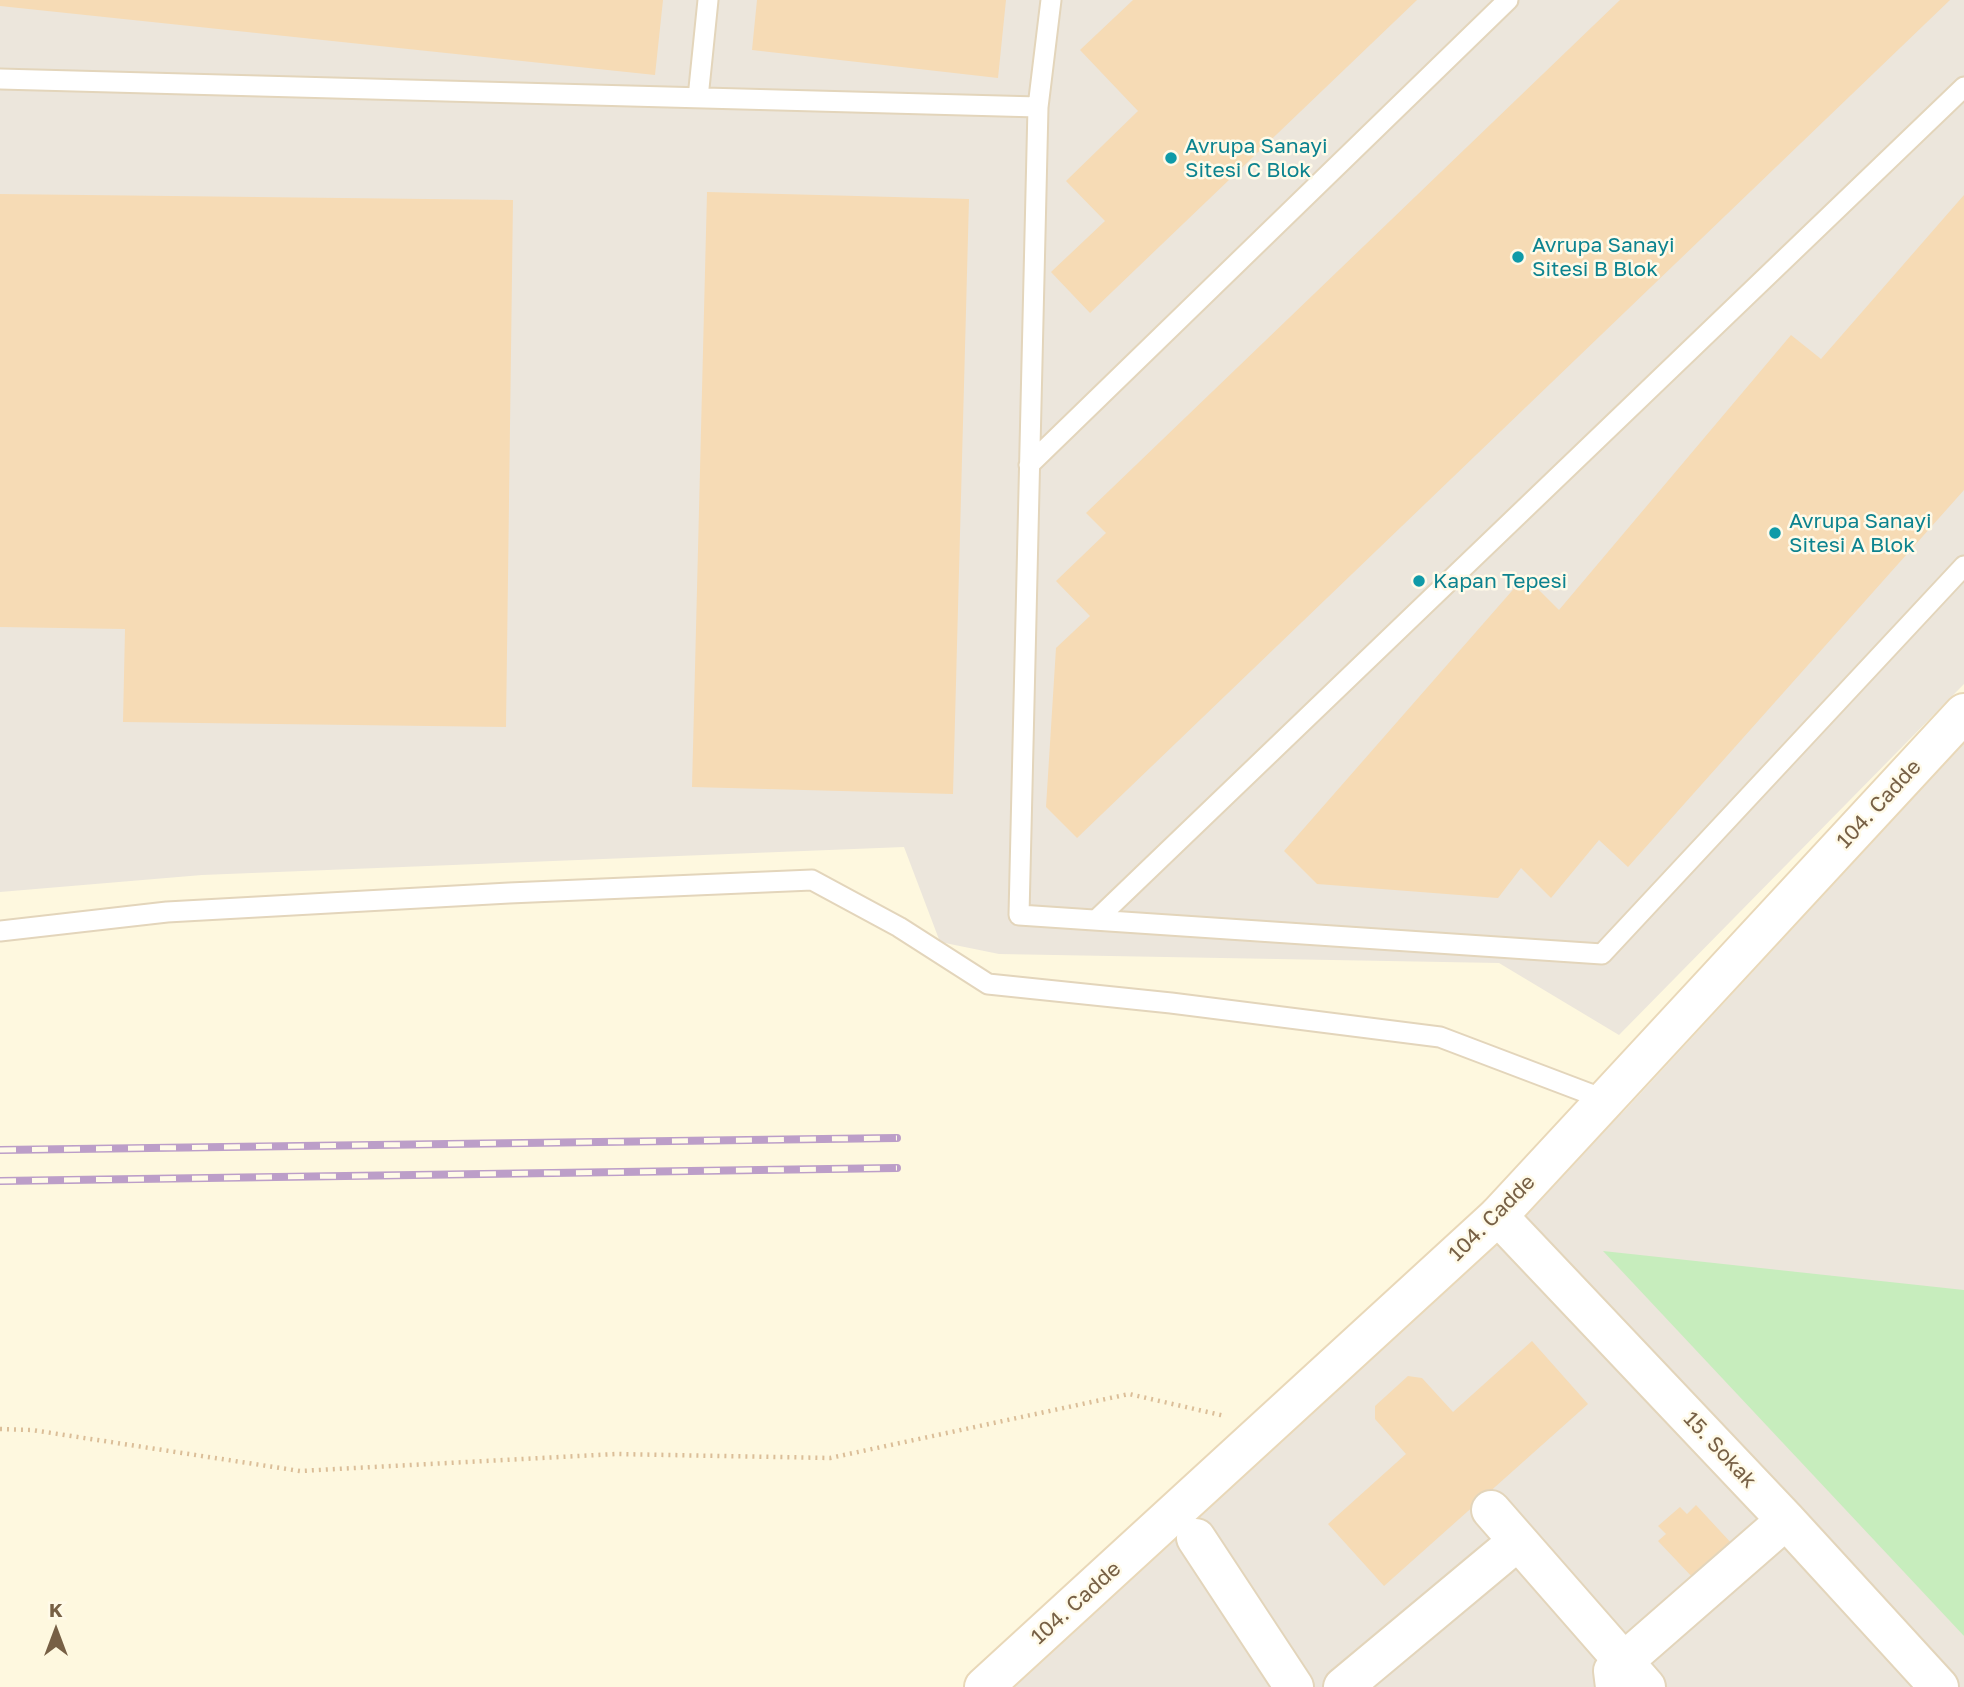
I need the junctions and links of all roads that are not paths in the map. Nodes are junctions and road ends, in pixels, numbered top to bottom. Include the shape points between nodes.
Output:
1 (708, 0) edge
2 (1051, 0) edge
3 (1508, 0) edge
4 (0, 79) edge
5 (1964, 87) edge
6 (698, 98) junction
7 (1038, 107) junction
8 (1029, 465) junction
9 (1964, 566) edge
10 (1964, 713) edge
11 (1096, 920) junction
12 (0, 931) edge
13 (1606, 1100) junction
14 (1498, 1216) junction
15 (1491, 1510) dead end
16 (1786, 1520) junction
17 (1196, 1538) dead end
18 (1518, 1541) junction
19 (1628, 1679) edge
20 (984, 1687) edge
21 (1294, 1687) edge
22 (1343, 1687) edge
23 (1939, 1687) edge

1 - 6 lane
2 - 7 lane
3 - 8 lane
4 - 6 lane
5 - 11 lane
6 - 7 lane
7 - 8 lane
8 - 11 lane via 1018,915
9 - 11 lane via 1602,954
10 - 13 street, 104. Cadde
12 - 13 lane via 167,912 813,880 900,927 988,984 1440,1037
13 - 14 street, 104. Cadde
14 - 16 street, 15. Sokak
14 - 20 street, 104. Cadde
15 - 18 street
16 - 19 street
16 - 23 street, 15. Sokak
17 - 21 street
18 - 19 street
18 - 22 street

